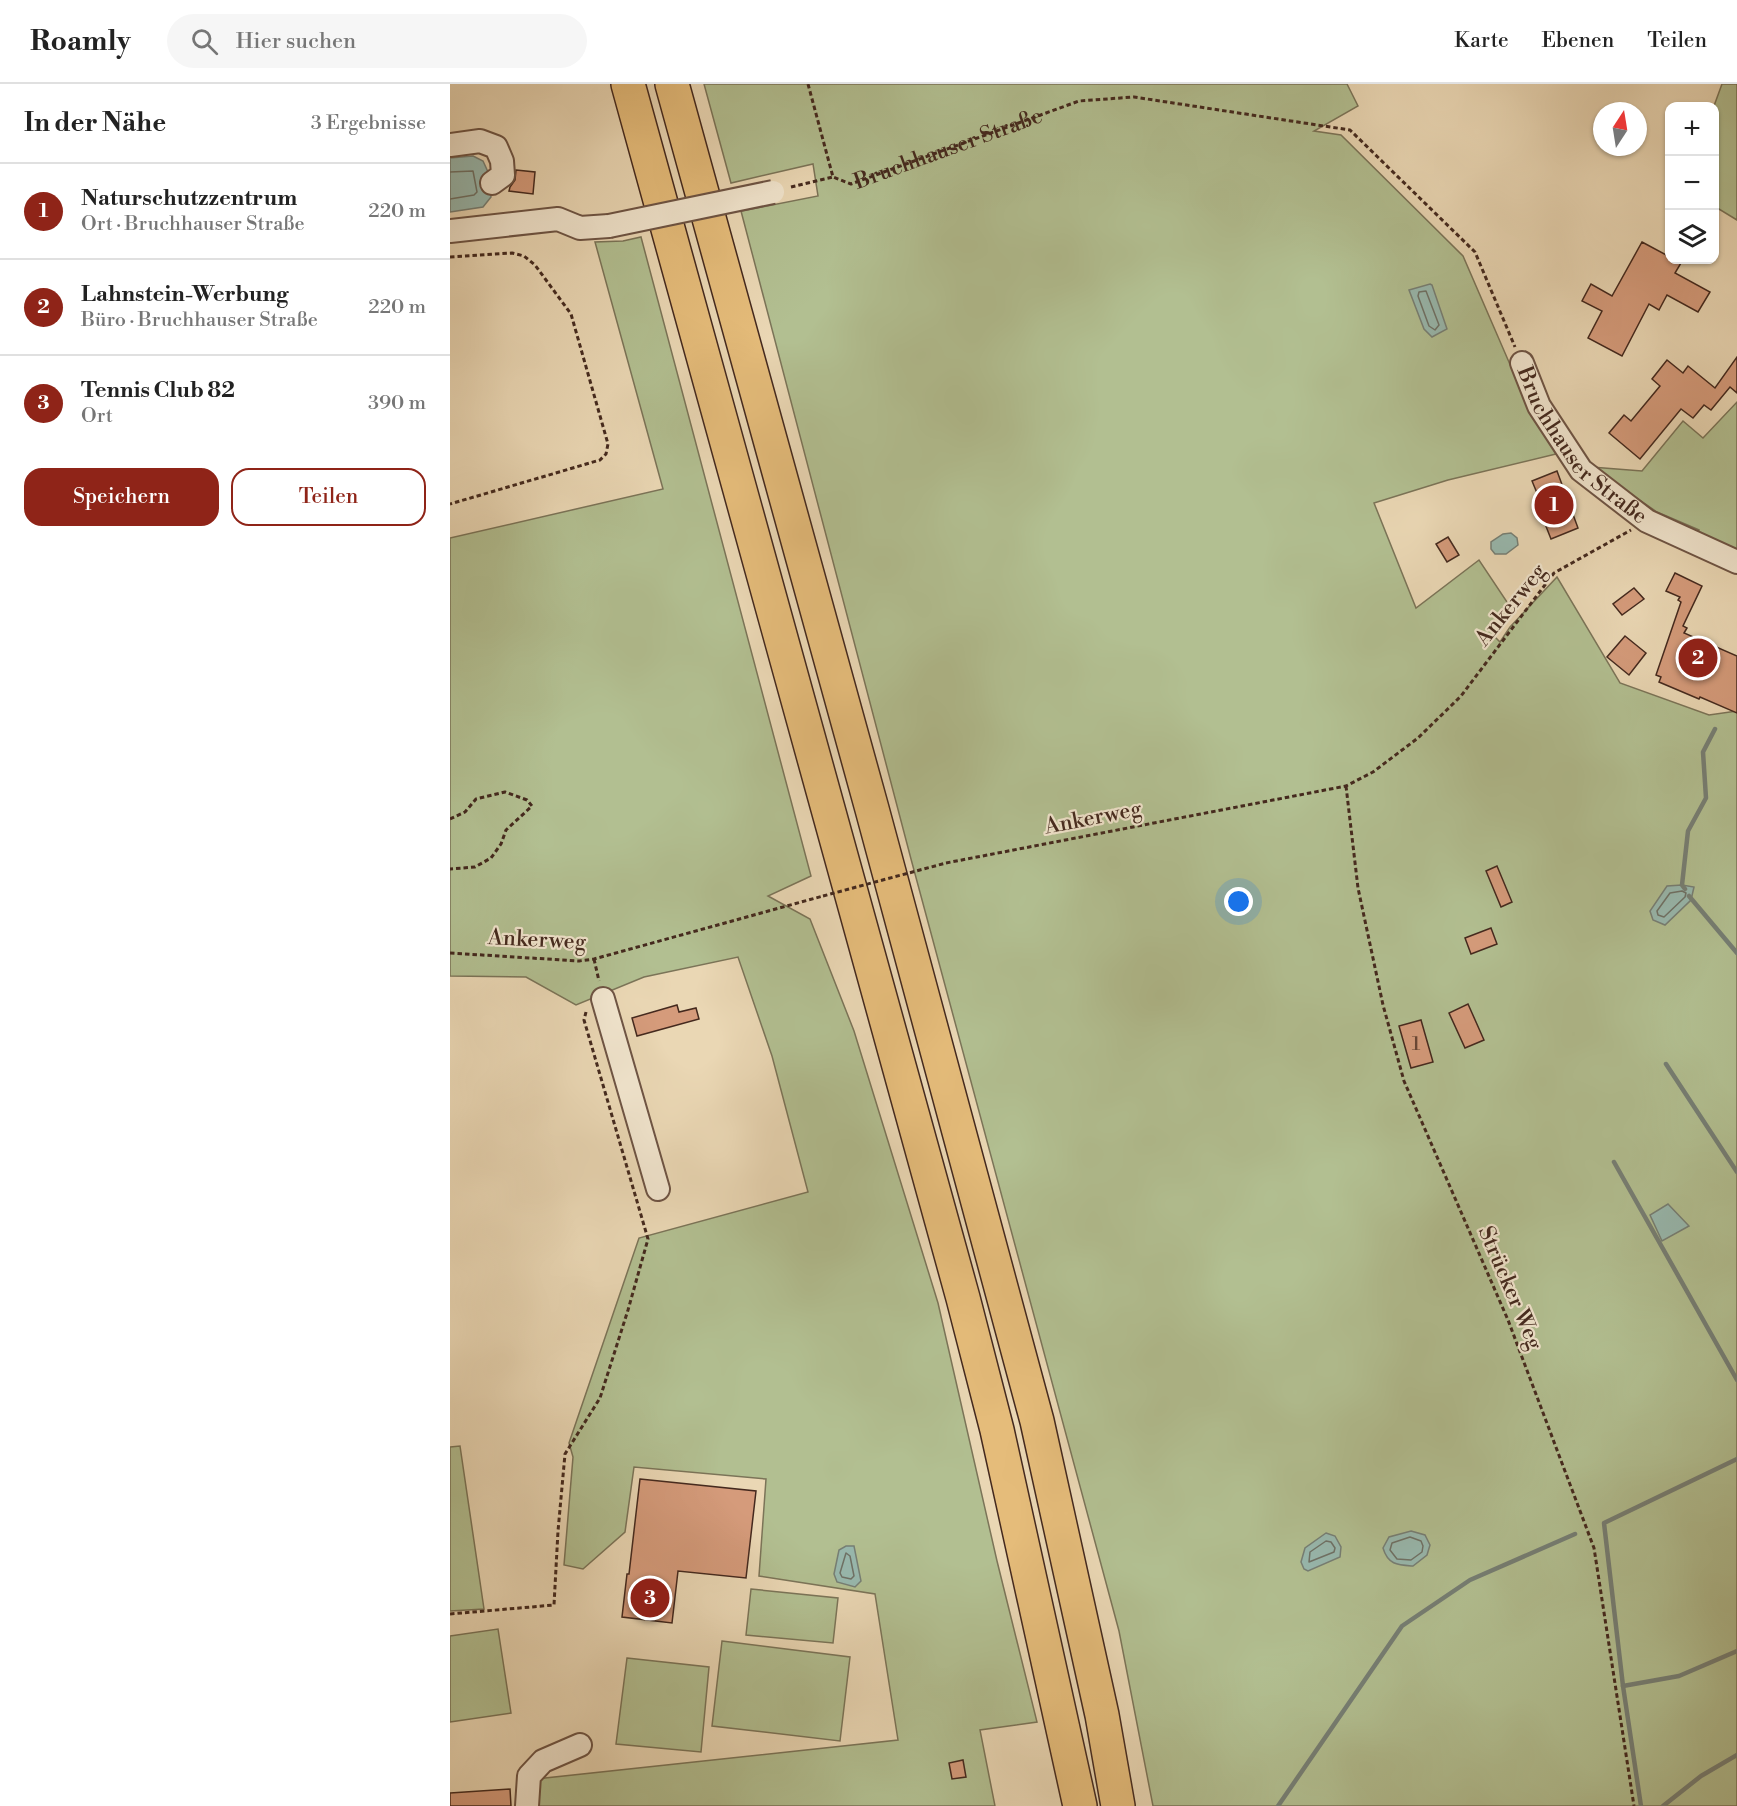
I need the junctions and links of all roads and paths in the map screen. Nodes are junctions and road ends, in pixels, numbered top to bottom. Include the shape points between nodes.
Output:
1 (628, 84) edge
2 (672, 84) edge
3 (808, 84) edge
4 (450, 145) edge
5 (833, 177) junction
6 (492, 183) dead end
7 (773, 192) joint
8 (450, 231) edge
9 (450, 257) edge
10 (1522, 363) joint
11 (450, 504) edge
12 (1647, 521) junction
13 (1737, 562) edge
14 (1346, 786) junction
15 (450, 819) edge
16 (450, 869) edge
17 (450, 953) edge
18 (598, 976) dead end
19 (595, 999) junction
20 (658, 1190) dead end
21 (450, 1614) edge
22 (580, 1745) dead end
23 (527, 1806) edge
24 (1080, 1806) edge
25 (1118, 1806) edge
26 (1635, 1806) edge

1 - 24 highway via 963,1298
2 - 25 highway via 1034,1410 1102,1715
3 - 5 path, Bruchhauser Straße
4 - 6 street via 480,141 496,147 503,175
5 - 7 path
5 - 10 path, Bruchhauser Straße via 851,184 1079,101 1134,97 1350,130 1475,252
7 - 8 street, bridge via 609,226 580,228 558,219
9 - 11 path via 512,253 535,265 571,314 608,444 600,460
10 - 12 street, Bruchhauser Straße via 1539,406 1581,470
12 - 13 street, Bruchhauser Straße
12 - 14 path, Ankerweg via 1554,573 1461,696 1409,745
14 - 17 path, Ankerweg, bridge via 946,863 594,959
14 - 26 path, Strücker Weg via 1358,888 1404,1081 1508,1320 1594,1548
15 - 16 path via 465,812 476,799 505,792 527,800 532,806 506,830 491,858 475,867
18 - 19 path
19 - 20 street
19 - 21 path via 584,1020 648,1239 600,1398 565,1454 554,1605
22 - 23 street via 543,1761 529,1776

